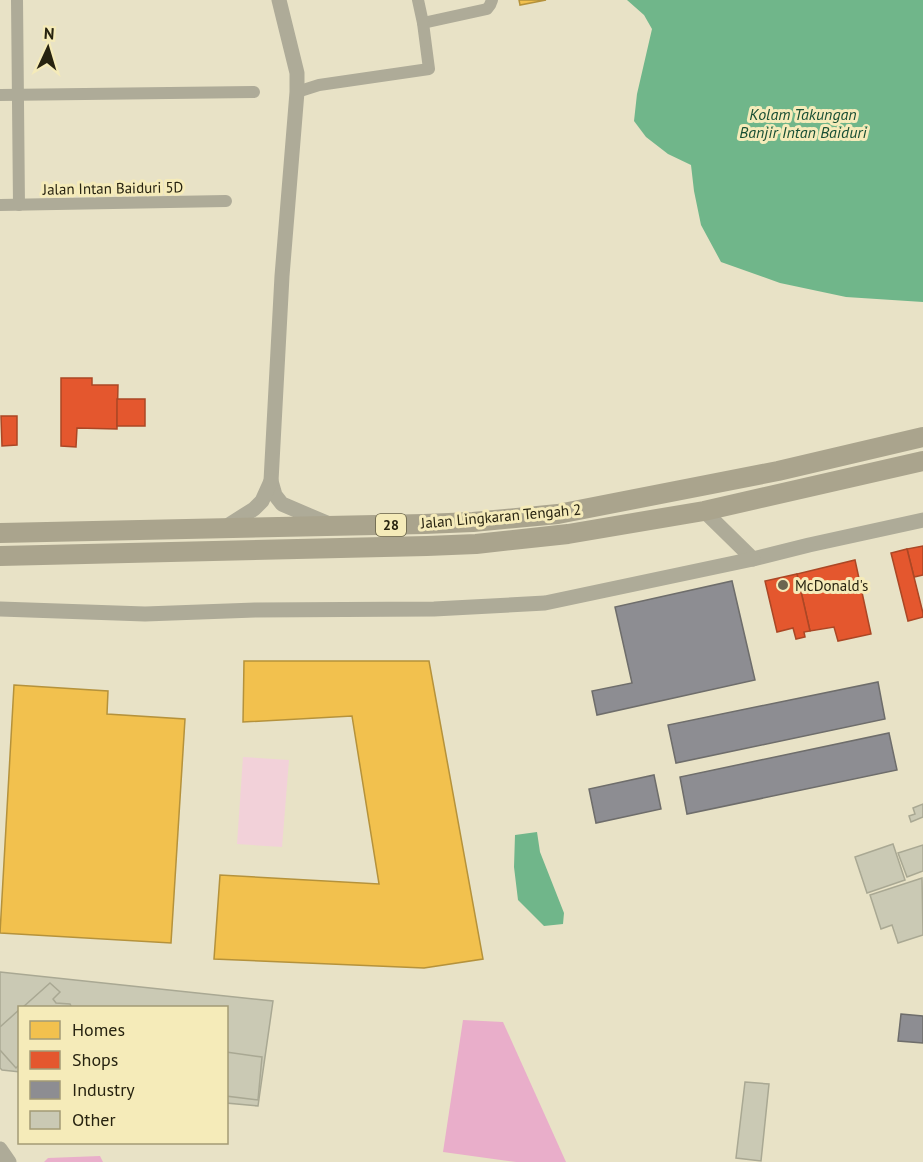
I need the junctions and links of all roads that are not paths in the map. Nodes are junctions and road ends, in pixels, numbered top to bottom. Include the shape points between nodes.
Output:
1 (17, 0) edge
2 (279, 0) edge
3 (418, 0) edge
4 (492, 0) edge
5 (423, 23) junction
6 (254, 92) dead end
7 (297, 92) junction
8 (18, 94) junction
9 (0, 95) edge
10 (226, 201) dead end
11 (0, 205) edge
12 (19, 205) junction
13 (923, 437) edge
14 (923, 461) edge
15 (271, 481) junction
16 (704, 511) junction
17 (923, 520) edge
18 (333, 526) junction
19 (224, 528) junction
20 (0, 533) edge
21 (0, 556) edge
22 (753, 559) junction
23 (0, 609) edge
24 (0, 1149) edge
25 (9, 1162) edge

1 - 8 street
2 - 7 street via 297,73
3 - 5 street
4 - 5 street via 487,9
5 - 7 street via 429,69 319,85
6 - 8 street
7 - 15 street
8 - 9 street
8 - 12 street
10 - 12 street, Jalan Intan Baiduri 5D
11 - 12 street, Jalan Intan Baiduri 5D
13 - 18 highway, Jalan Lingkaran Tengah 2 / 28 via 778,471 558,514 473,522
14 - 16 highway, Jalan Lingkaran Tengah 2 / 28
15 - 18 street via 282,504
15 - 19 street via 254,509
16 - 21 highway, Jalan Lingkaran Tengah 2 / 28 via 568,534 476,544
16 - 22 street
17 - 22 street
18 - 19 highway, Jalan Lingkaran Tengah 2 / 28
19 - 20 highway, Jalan Lingkaran Tengah 2 / 28
22 - 23 street via 544,603 145,614
24 - 25 street

